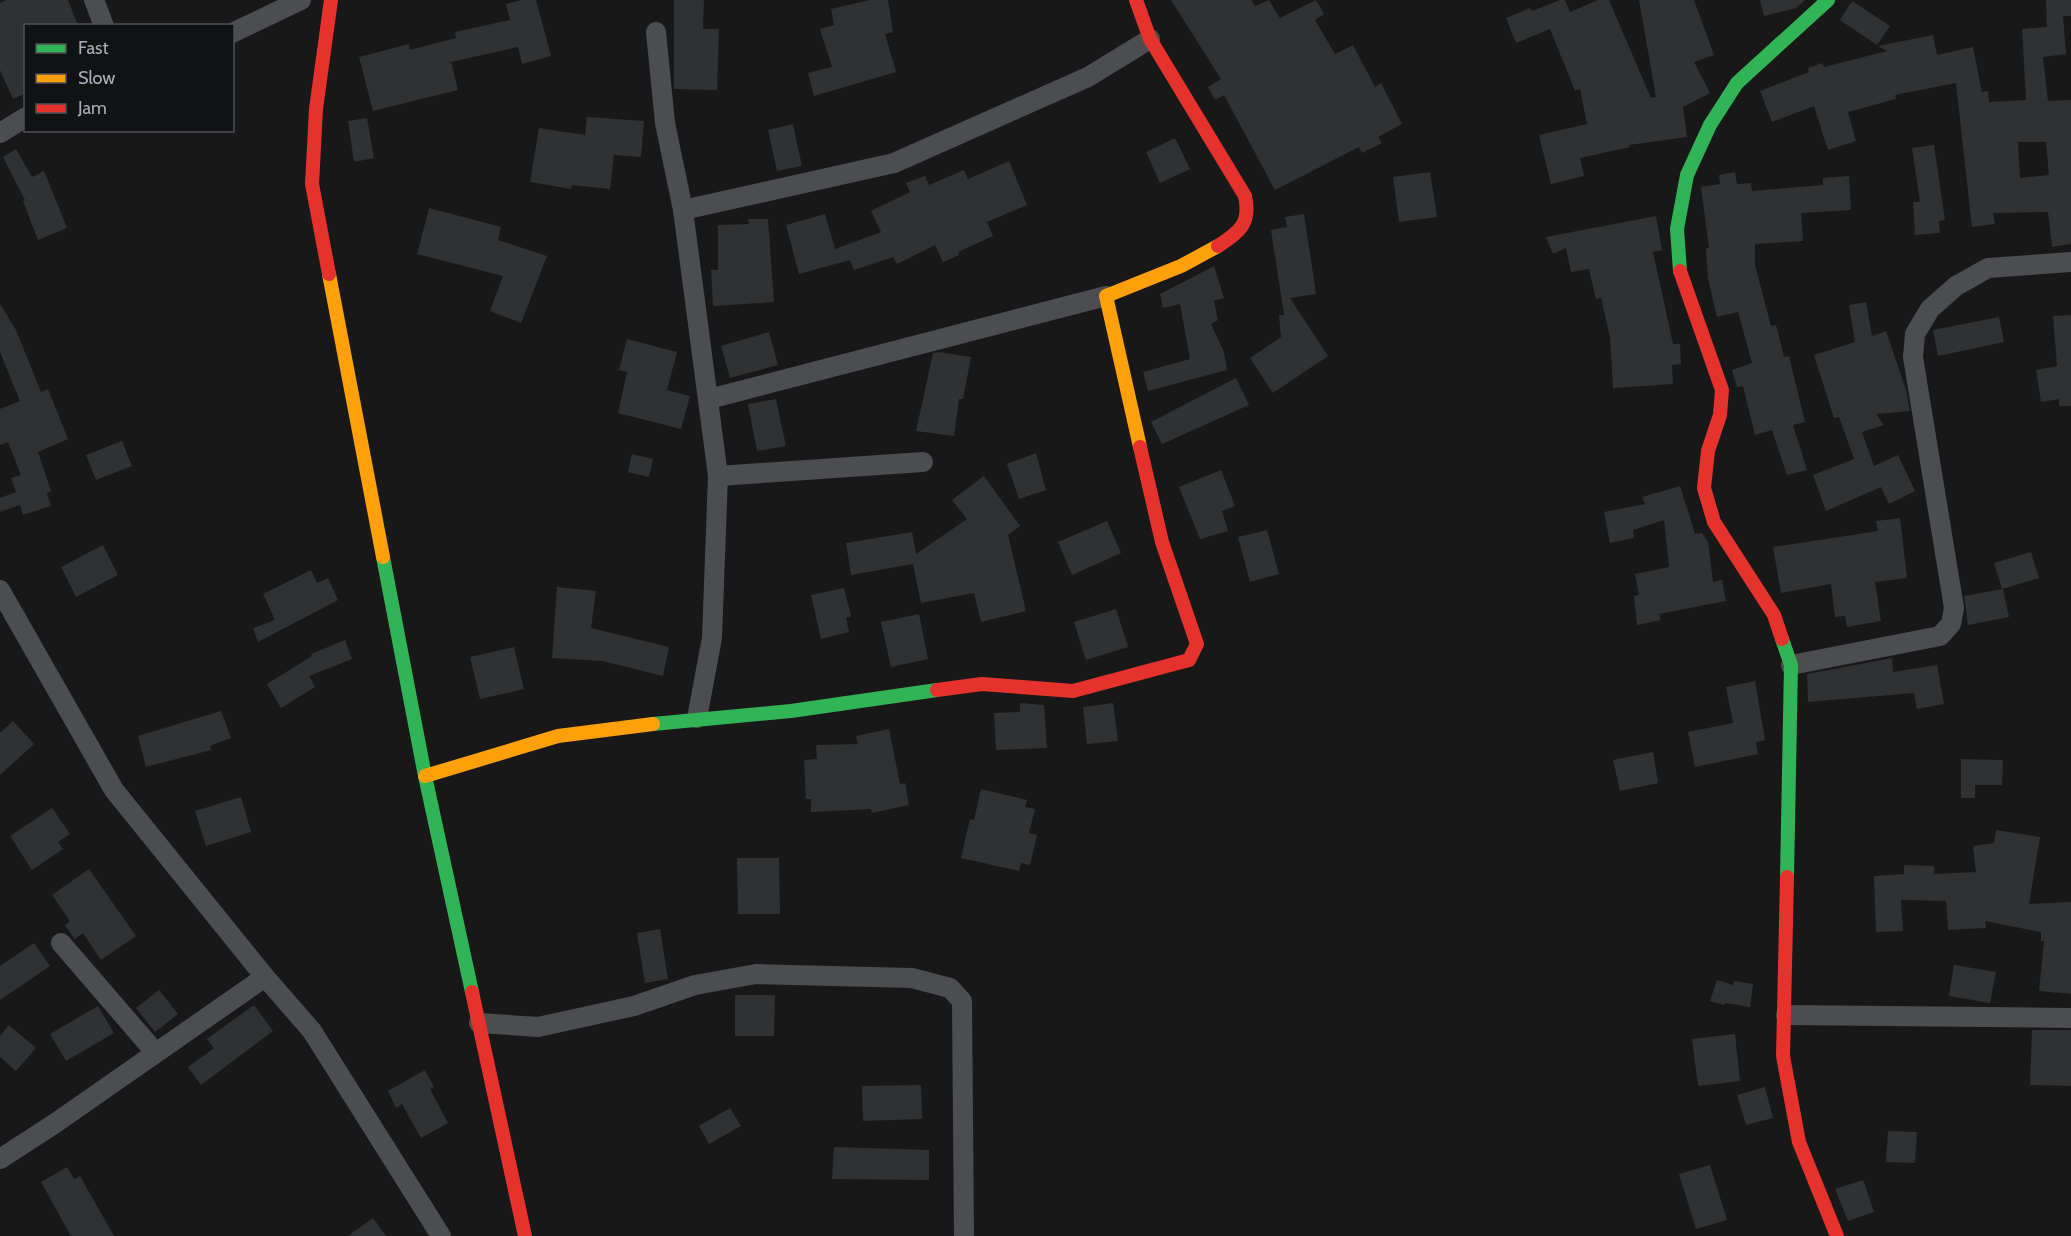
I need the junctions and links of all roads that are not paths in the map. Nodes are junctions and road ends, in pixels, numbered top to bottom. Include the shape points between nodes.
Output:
1 (94, 0) edge
2 (301, 0) edge
3 (331, 0) edge
4 (1136, 0) edge
5 (1828, 0) edge
6 (103, 24) edge
7 (234, 32) edge
8 (656, 32) dead end
9 (1150, 39) junction
10 (24, 118) edge
11 (0, 134) edge
12 (683, 210) junction
13 (2071, 262) edge
14 (1106, 296) junction
15 (709, 399) junction
16 (922, 462) dead end
17 (717, 476) junction
18 (0, 590) edge
19 (1791, 665) junction
20 (697, 718) junction
21 (425, 776) junction
22 (60, 943) dead end
23 (265, 977) junction
24 (1786, 1014) junction
25 (2071, 1018) edge
26 (479, 1023) junction
27 (155, 1052) junction
28 (0, 1159) edge
29 (441, 1236) edge
30 (525, 1236) edge
31 (964, 1236) edge
32 (1837, 1236) edge

1 - 6 street
2 - 7 street
3 - 21 street via 316,110 312,184
4 - 9 street
5 - 19 street via 1737,83 1710,125 1687,175 1677,229 1678,266 1722,390 1704,488 1714,522 1774,615
8 - 12 street via 665,123
9 - 12 street via 1088,77 894,163
9 - 14 street via 1245,196 1249,213 1236,234 1176,269
10 - 11 street
12 - 15 street
13 - 19 street via 1988,268 1956,286 1930,309 1915,334 1913,357 1954,608 1951,624 1940,636
14 - 15 street
14 - 20 street via 1162,542 1197,644 1189,660 1073,691 982,684 791,711
15 - 17 street
16 - 17 street
17 - 20 street via 712,638
18 - 23 street via 114,790
19 - 24 street
20 - 21 street via 558,736
21 - 26 street
22 - 27 street
23 - 27 street
23 - 29 street via 312,1031
24 - 25 street
24 - 32 street via 1783,1056 1799,1142
26 - 30 street
26 - 31 street via 538,1028 634,1006 695,985 756,974 912,978 950,988 962,1001
27 - 28 street

